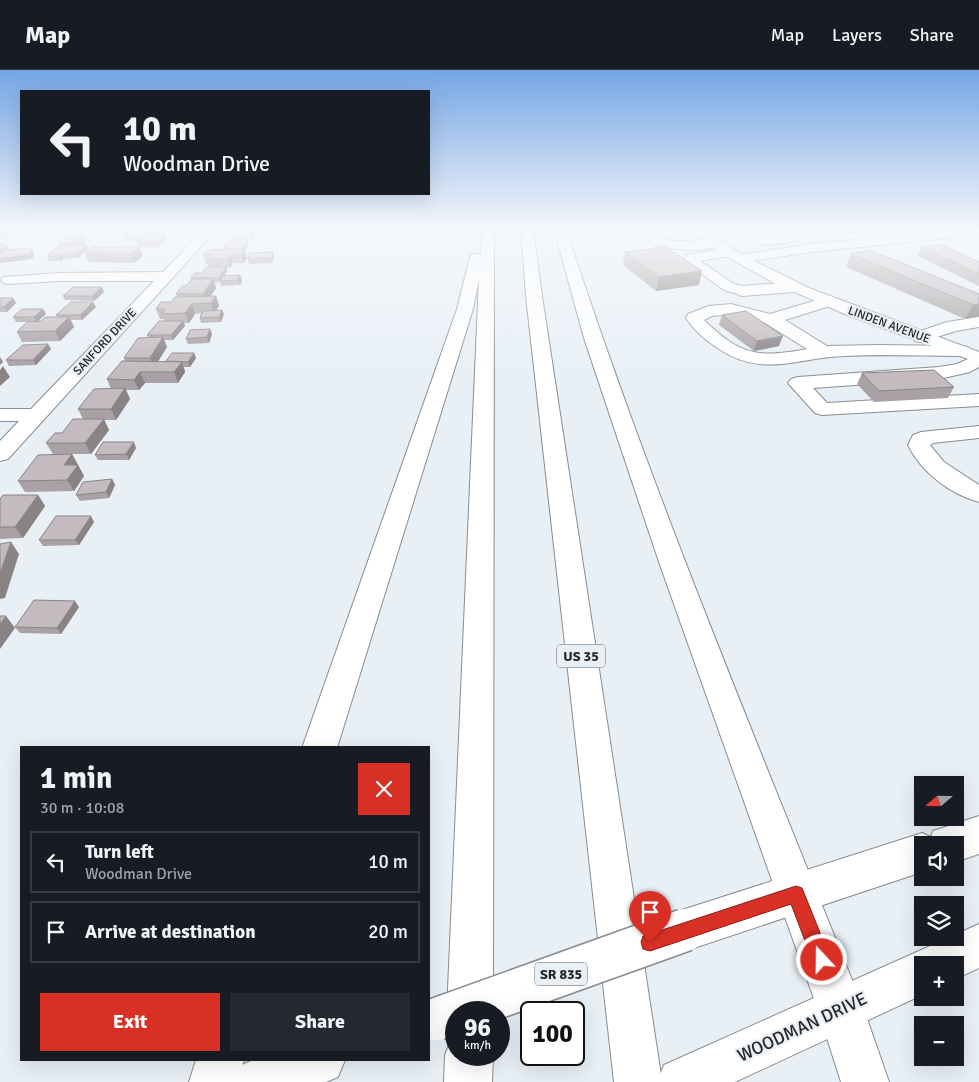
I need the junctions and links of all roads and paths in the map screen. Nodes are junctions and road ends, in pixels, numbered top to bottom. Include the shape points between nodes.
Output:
1 (142, 276) edge
2 (167, 276) edge
3 (472, 276) edge
4 (485, 276) edge
5 (532, 276) edge
6 (575, 276) edge
7 (713, 276) edge
8 (773, 276) edge
9 (8, 280) dead end
10 (794, 287) junction
11 (827, 302) junction
12 (771, 319) junction
13 (979, 322) edge
14 (884, 324) junction
15 (921, 337) junction
16 (880, 351) junction
17 (824, 352) junction
18 (973, 356) edge
19 (979, 400) edge
20 (0, 415) edge
21 (36, 415) junction
22 (979, 432) edge
23 (0, 454) edge
24 (979, 494) edge
25 (320, 746) edge
26 (979, 835) edge
27 (964, 840) edge
28 (914, 856) edge
29 (796, 894) junction
30 (979, 946) edge
31 (957, 956) edge
32 (914, 976) edge
33 (446, 1001) edge
34 (491, 1001) edge
35 (841, 1010) junction
36 (220, 1061) edge
37 (318, 1061) edge
38 (469, 1066) edge
39 (700, 1074) edge
40 (213, 1082) edge
41 (259, 1082) edge
42 (468, 1082) edge
43 (638, 1082) edge
44 (865, 1082) edge

1 - 9 main road
2 - 21 main road, SANFORD DRIVE
3 - 25 main road via 465,309
4 - 33 main road
5 - 43 main road, US 35
6 - 29 main road via 672,562
7 - 10 main road via 742,291
8 - 10 main road, LINDEN AVENUE
10 - 11 main road, LINDEN AVENUE
11 - 12 main road
11 - 14 main road, LINDEN AVENUE
12 - 17 main road
12 - 17 main road via 731,309 709,311 694,318 710,333 749,358 775,359
13 - 15 main road via 953,326
14 - 15 main road, LINDEN AVENUE
14 - 16 main road
15 - 18 main road, LINDEN AVENUE
16 - 17 main road
16 - 18 main road
18 - 19 main road via 963,368 939,373 798,383 822,409
20 - 21 main road
21 - 23 main road, SANFORD DRIVE
22 - 24 main road via 929,437 918,445 956,483
26 - 27 main road
28 - 29 main road, SR 835
29 - 34 main road, SR 835, bridge via 685,930
29 - 35 main road
30 - 31 main road
32 - 35 main road, WOODMAN DRIVE
35 - 39 main road, WOODMAN DRIVE
35 - 44 main road
36 - 40 main road
37 - 41 main road
38 - 42 main road

